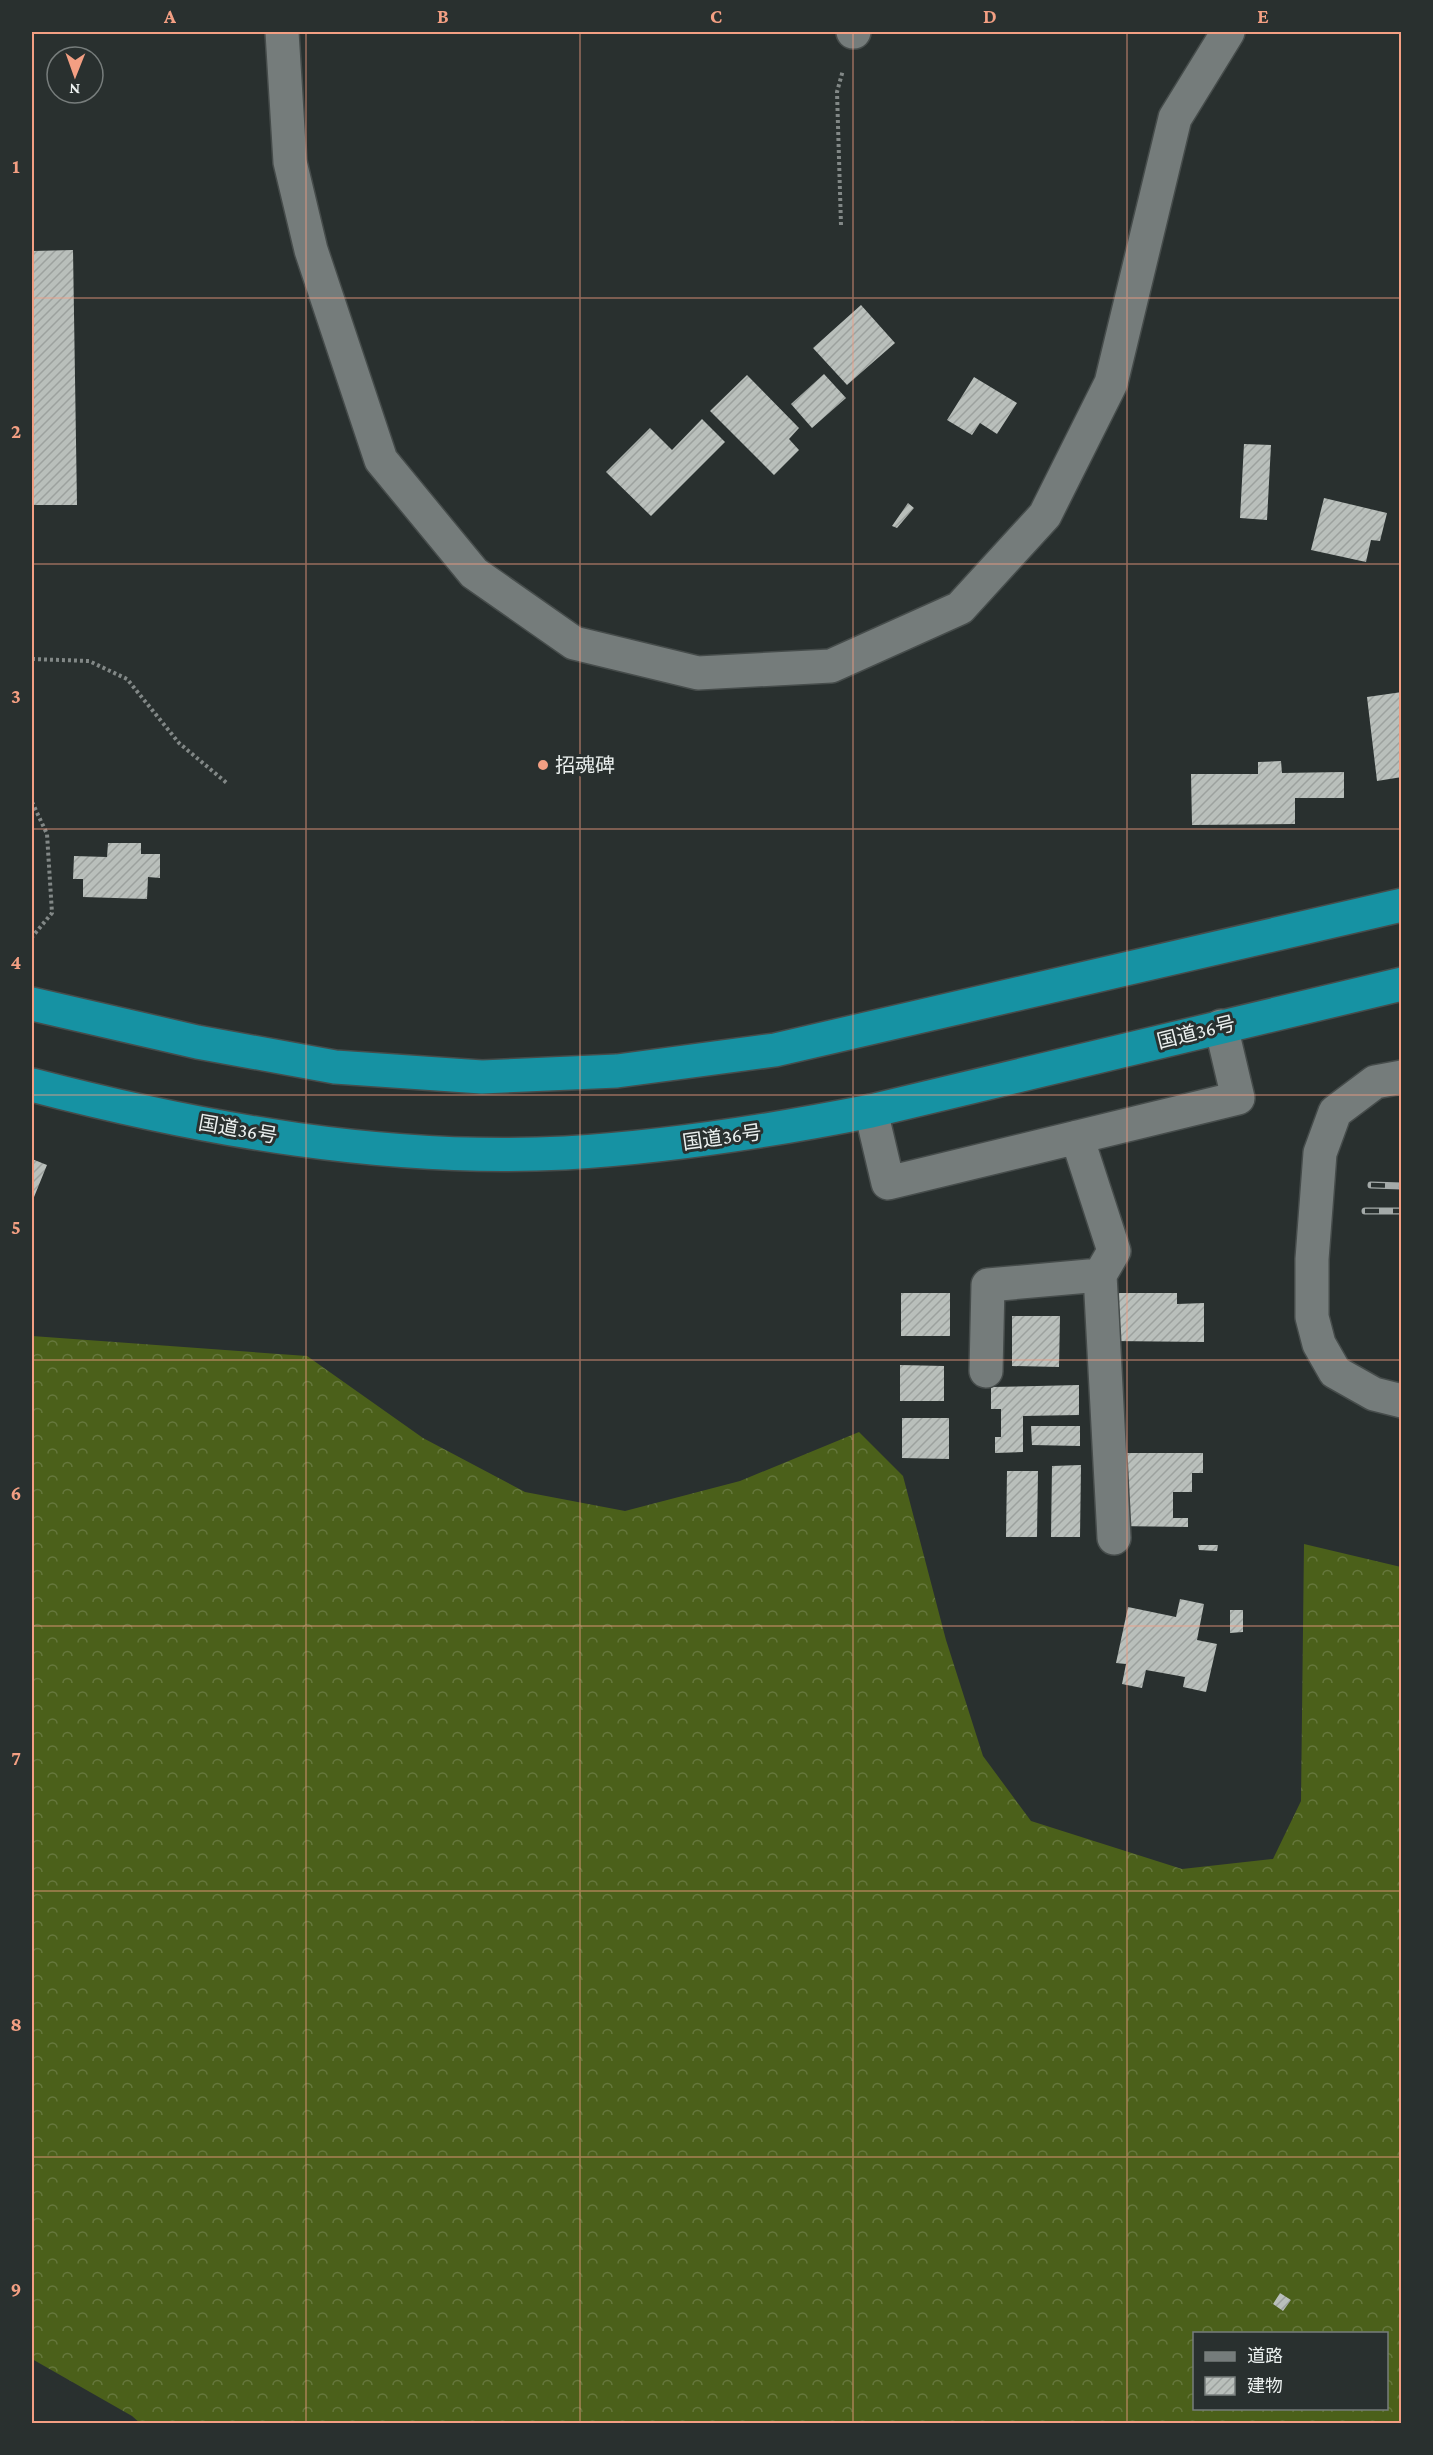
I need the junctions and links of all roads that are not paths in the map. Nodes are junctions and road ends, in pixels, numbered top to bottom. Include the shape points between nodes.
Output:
1 (282, 32) edge
2 (1228, 32) edge
3 (1401, 905) edge
4 (1401, 984) edge
5 (32, 994) edge
6 (32, 1004) edge
7 (92, 1017) junction
8 (1221, 1026) junction
9 (1401, 1077) edge
10 (32, 1084) edge
11 (871, 1112) junction
12 (1077, 1137) junction
13 (1100, 1275) junction
14 (986, 1371) dead end
15 (1401, 1401) edge
16 (1114, 1538) dead end

1 - 2 street via 290,162 311,250 381,460 474,573 574,643 698,673 831,666 960,608 1045,515 1111,383 1176,118
3 - 7 highway via 775,1050 617,1071 482,1077 335,1067 197,1042
4 - 8 highway, 国道36号
5 - 7 highway
6 - 7 highway
8 - 11 highway, 国道36号
8 - 12 street via 1238,1098
9 - 15 street via 1375,1082 1335,1112 1320,1153 1312,1317 1319,1344 1335,1372 1374,1394
10 - 11 highway, 国道36号 via 228,1128 337,1144 432,1152 563,1153 670,1145
11 - 12 street via 888,1183
12 - 13 street via 1114,1251
13 - 14 street via 988,1286
13 - 16 street

